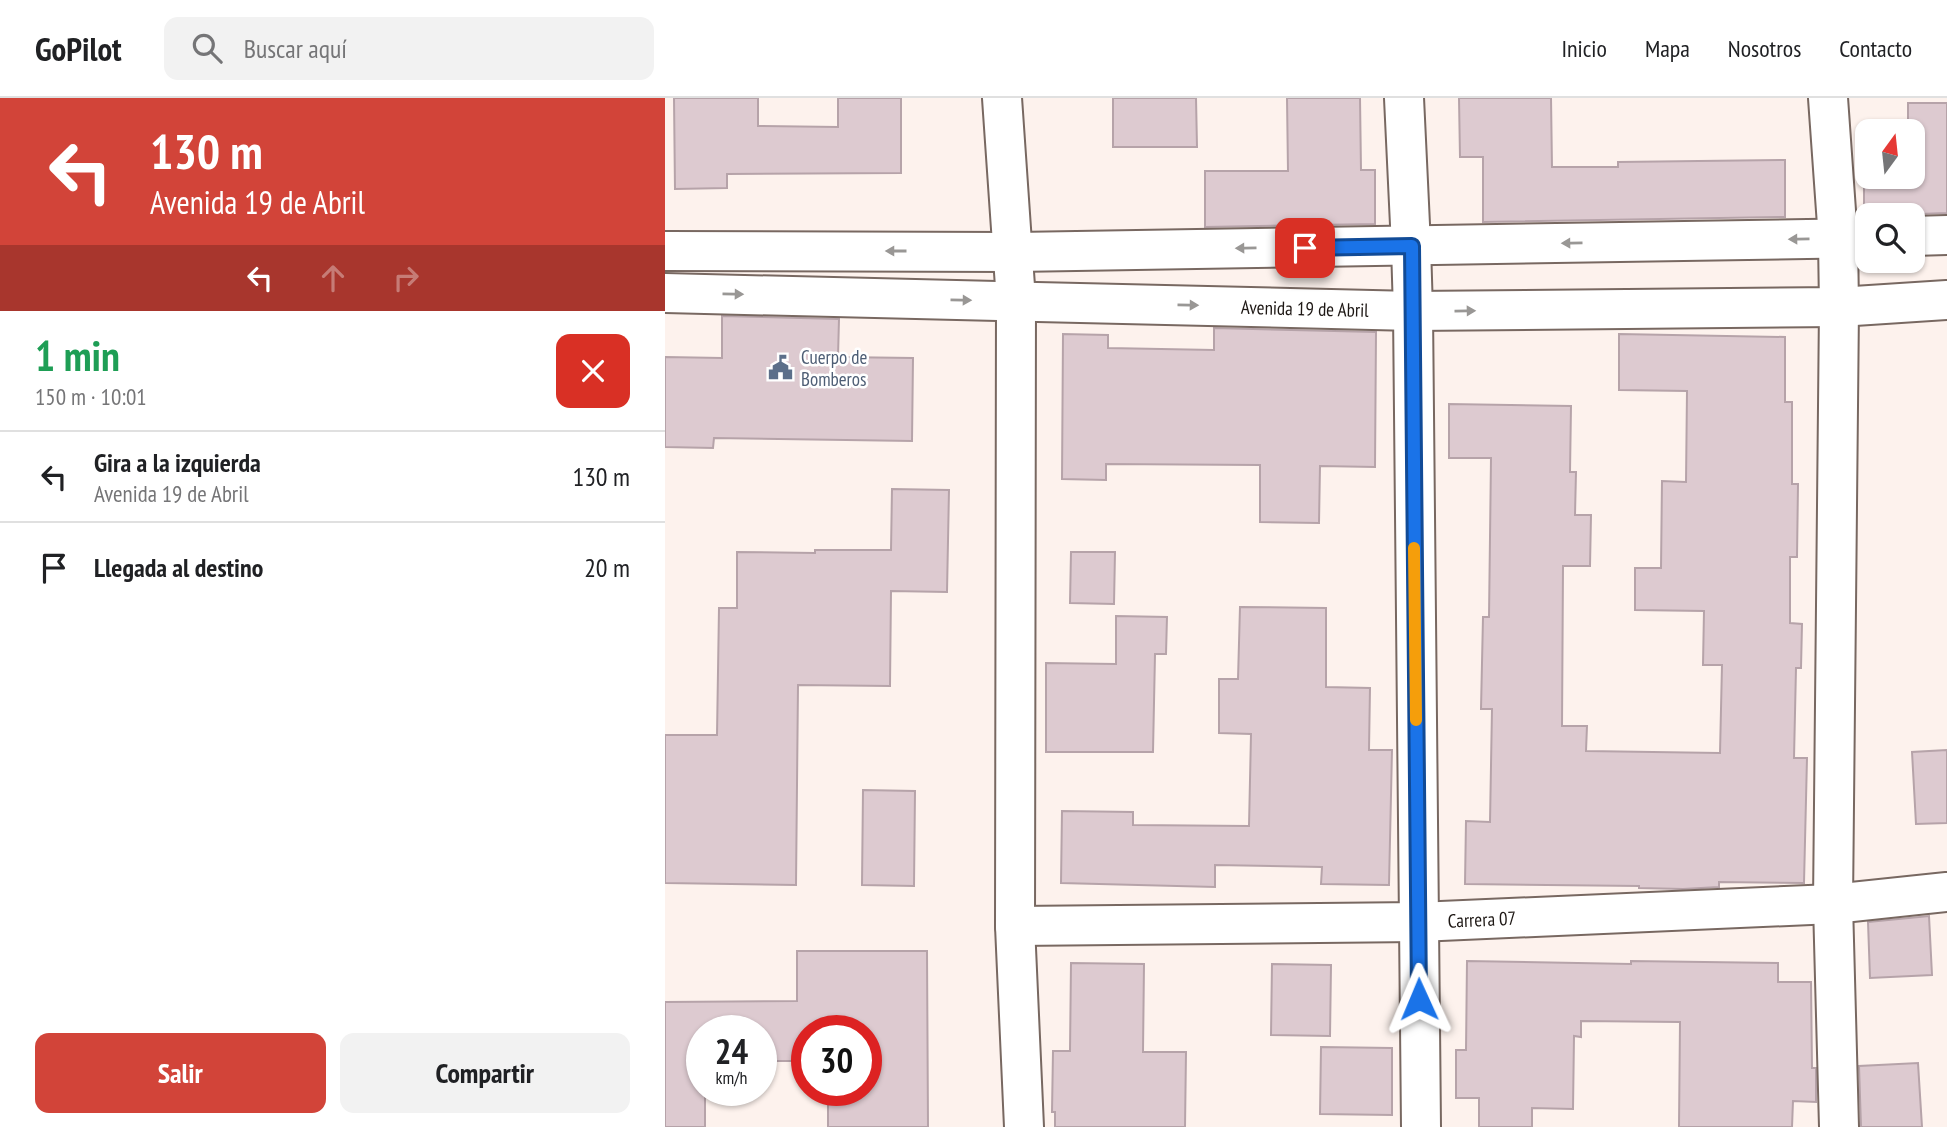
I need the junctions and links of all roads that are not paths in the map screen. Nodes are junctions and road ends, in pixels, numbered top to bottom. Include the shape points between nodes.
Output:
1 (1002, 98) edge
2 (1404, 98) edge
3 (1828, 98) edge
4 (1947, 235) edge
5 (1925, 236) edge
6 (1852, 238) edge
7 (1412, 246) junction
8 (665, 251) edge
9 (1012, 252) junction
10 (665, 293) edge
11 (1947, 300) edge
12 (1016, 301) junction
13 (1839, 307) junction
14 (1413, 311) junction
15 (1947, 892) edge
16 (1833, 904) junction
17 (1417, 922) junction
18 (1015, 926) junction
19 (1024, 1127) edge
20 (1421, 1127) edge
21 (1839, 1127) edge

1 - 9 street
2 - 7 street
3 - 6 street
4 - 5 street
6 -> 7 street
6 - 13 street
7 -> 9 street
7 - 14 street
9 -> 8 street
9 - 12 street
10 -> 12 street, Avenida 19 de Abril
11 - 13 street, Avenida 19 de Abril
12 -> 14 street, Avenida 19 de Abril
12 - 18 street
14 -> 13 street, Avenida 19 de Abril
13 - 16 street
14 - 17 street
15 - 16 street, Carrera 07
16 - 17 street, Carrera 07
16 - 21 street
17 - 18 street, Carrera 07
17 - 20 street
18 - 19 street

